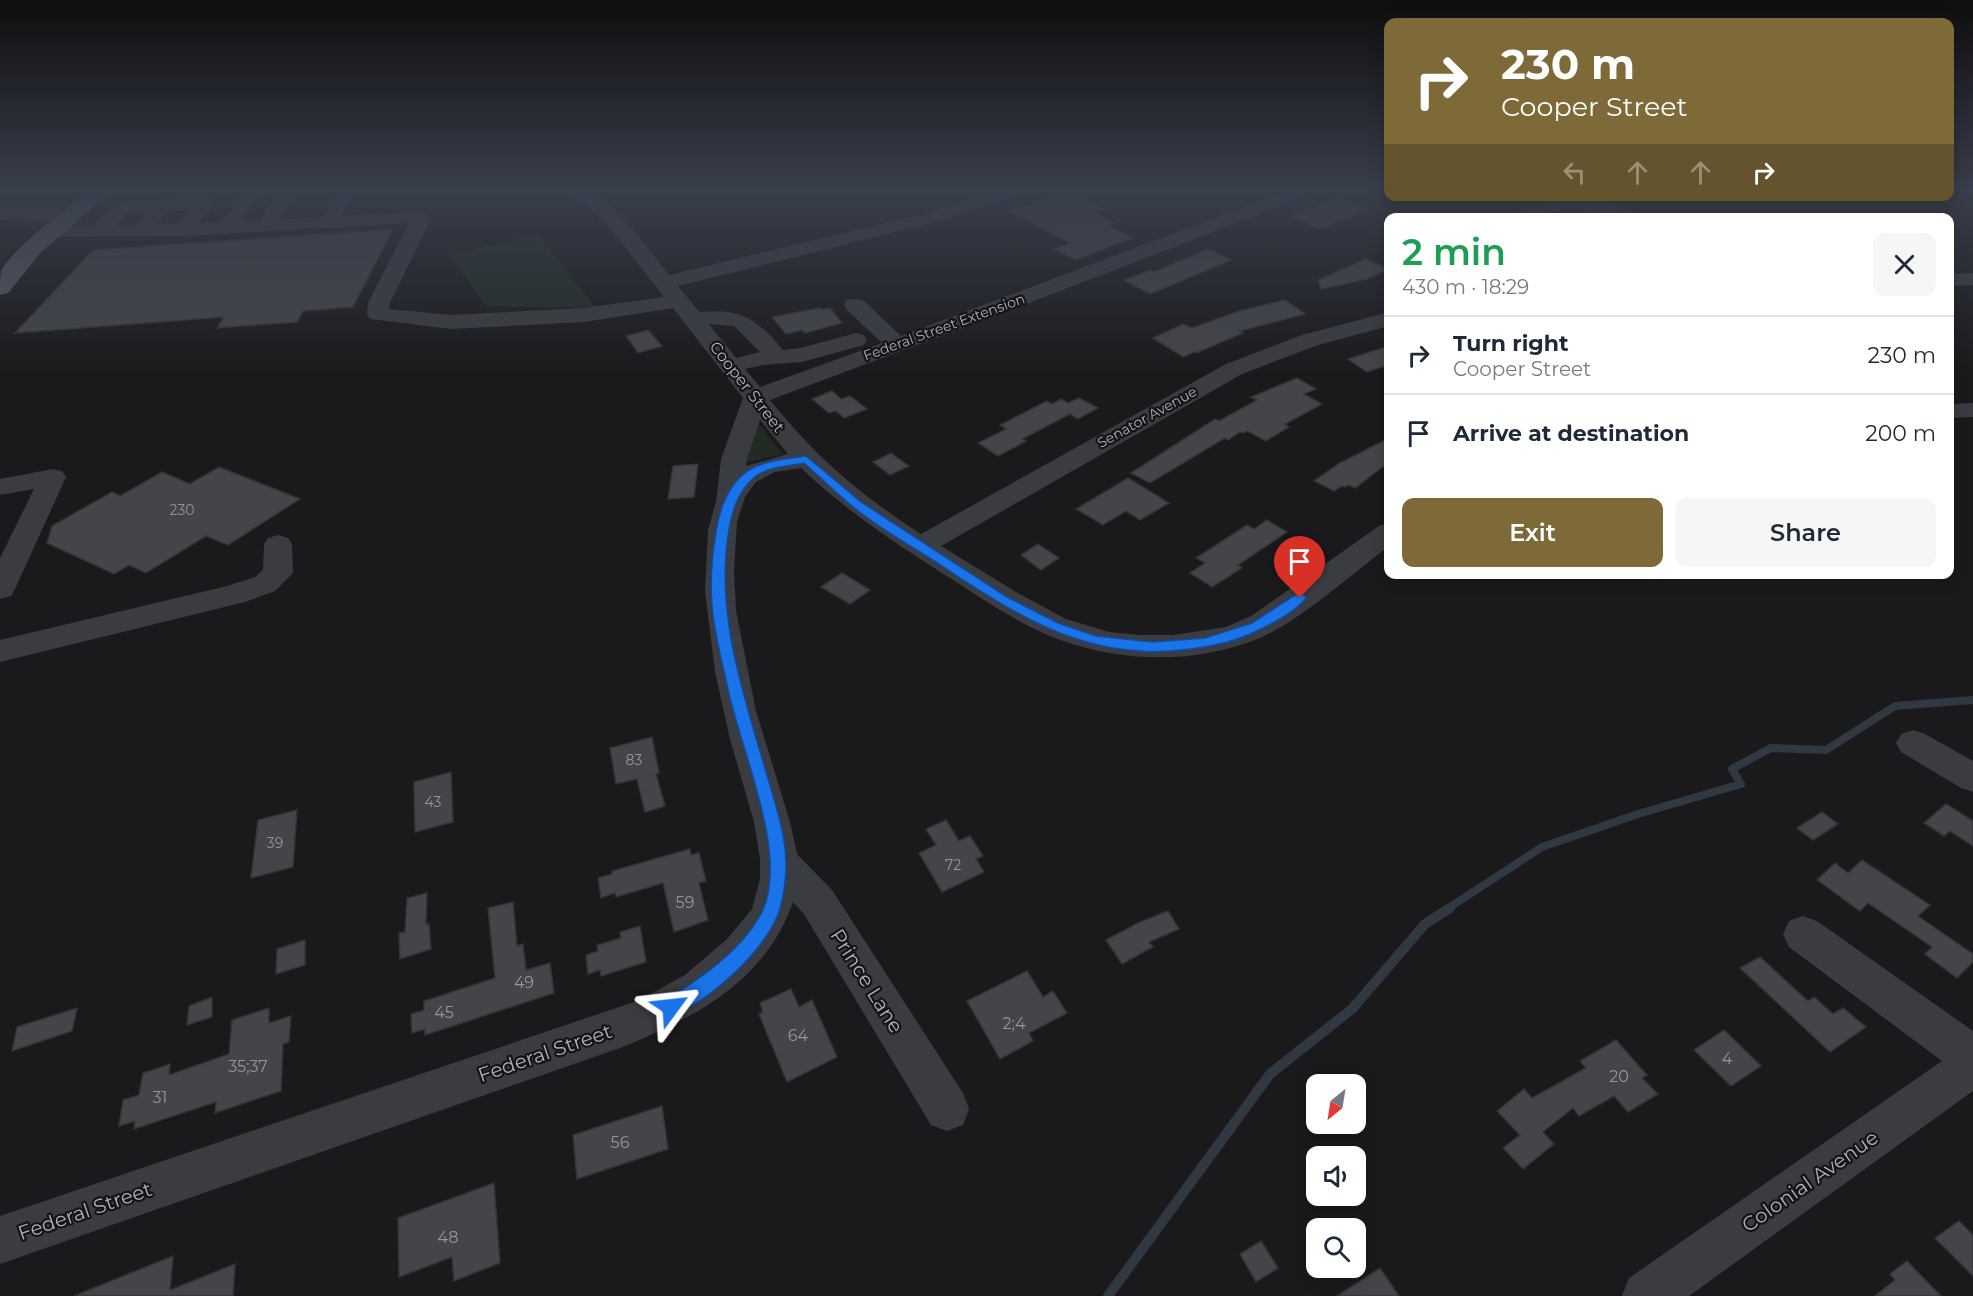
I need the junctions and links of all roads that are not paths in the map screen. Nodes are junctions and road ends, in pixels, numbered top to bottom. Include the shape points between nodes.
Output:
1 (29, 252) edge
2 (407, 252) edge
3 (641, 252) edge
4 (826, 252) edge
5 (1123, 252) edge
6 (1973, 279) edge
7 (1954, 280) edge
8 (0, 288) edge
9 (679, 301) junction
10 (855, 305) dead end
11 (1384, 320) edge
12 (890, 338) junction
13 (776, 356) junction
14 (731, 366) junction
15 (756, 397) junction
16 (806, 459) junction
17 (0, 487) edge
18 (726, 511) junction
19 (1384, 536) edge
20 (278, 544) dead end
21 (920, 546) junction
22 (0, 589) edge
23 (0, 651) edge
24 (1913, 743) dead end
25 (1973, 778) edge
26 (778, 860) junction
27 (1803, 934) dead end
28 (1973, 1057) edge
29 (1973, 1065) edge
30 (947, 1108) dead end
31 (0, 1240) edge
32 (1647, 1296) edge

1 - 8 main road
2 - 9 street via 379,303 378,314 451,322 584,315
3 - 9 street, Cooper Street
4 - 9 street
5 - 12 street, Federal Street Extension
6 - 7 street
9 - 13 street via 713,316 751,326
9 - 14 street, Cooper Street
10 - 12 street
11 - 21 street, Senator Avenue via 1310,340 1234,369
12 - 13 street via 802,355
12 - 15 street, Federal Street Extension
13 - 14 street
14 - 15 street, Cooper Street
15 - 16 street, Cooper Street
15 - 18 street, Federal Street via 734,459
16 - 18 street, Federal Street via 753,472 740,485
16 - 21 street, Cooper Street via 857,504
17 - 22 street via 53,477
18 - 26 street, Federal Street via 719,551 718,604 735,692 772,816
19 - 21 street, Cooper Street via 1273,618 1215,641 1166,647 1110,644 1053,627 1002,600
20 - 23 street via 278,573 265,584 234,595
24 - 25 street
26 - 30 street, Prince Lane via 818,902
26 - 31 street, Federal Street via 773,904 761,929 720,974 671,1007 620,1028
27 - 28 street
29 - 32 street, Colonial Avenue

